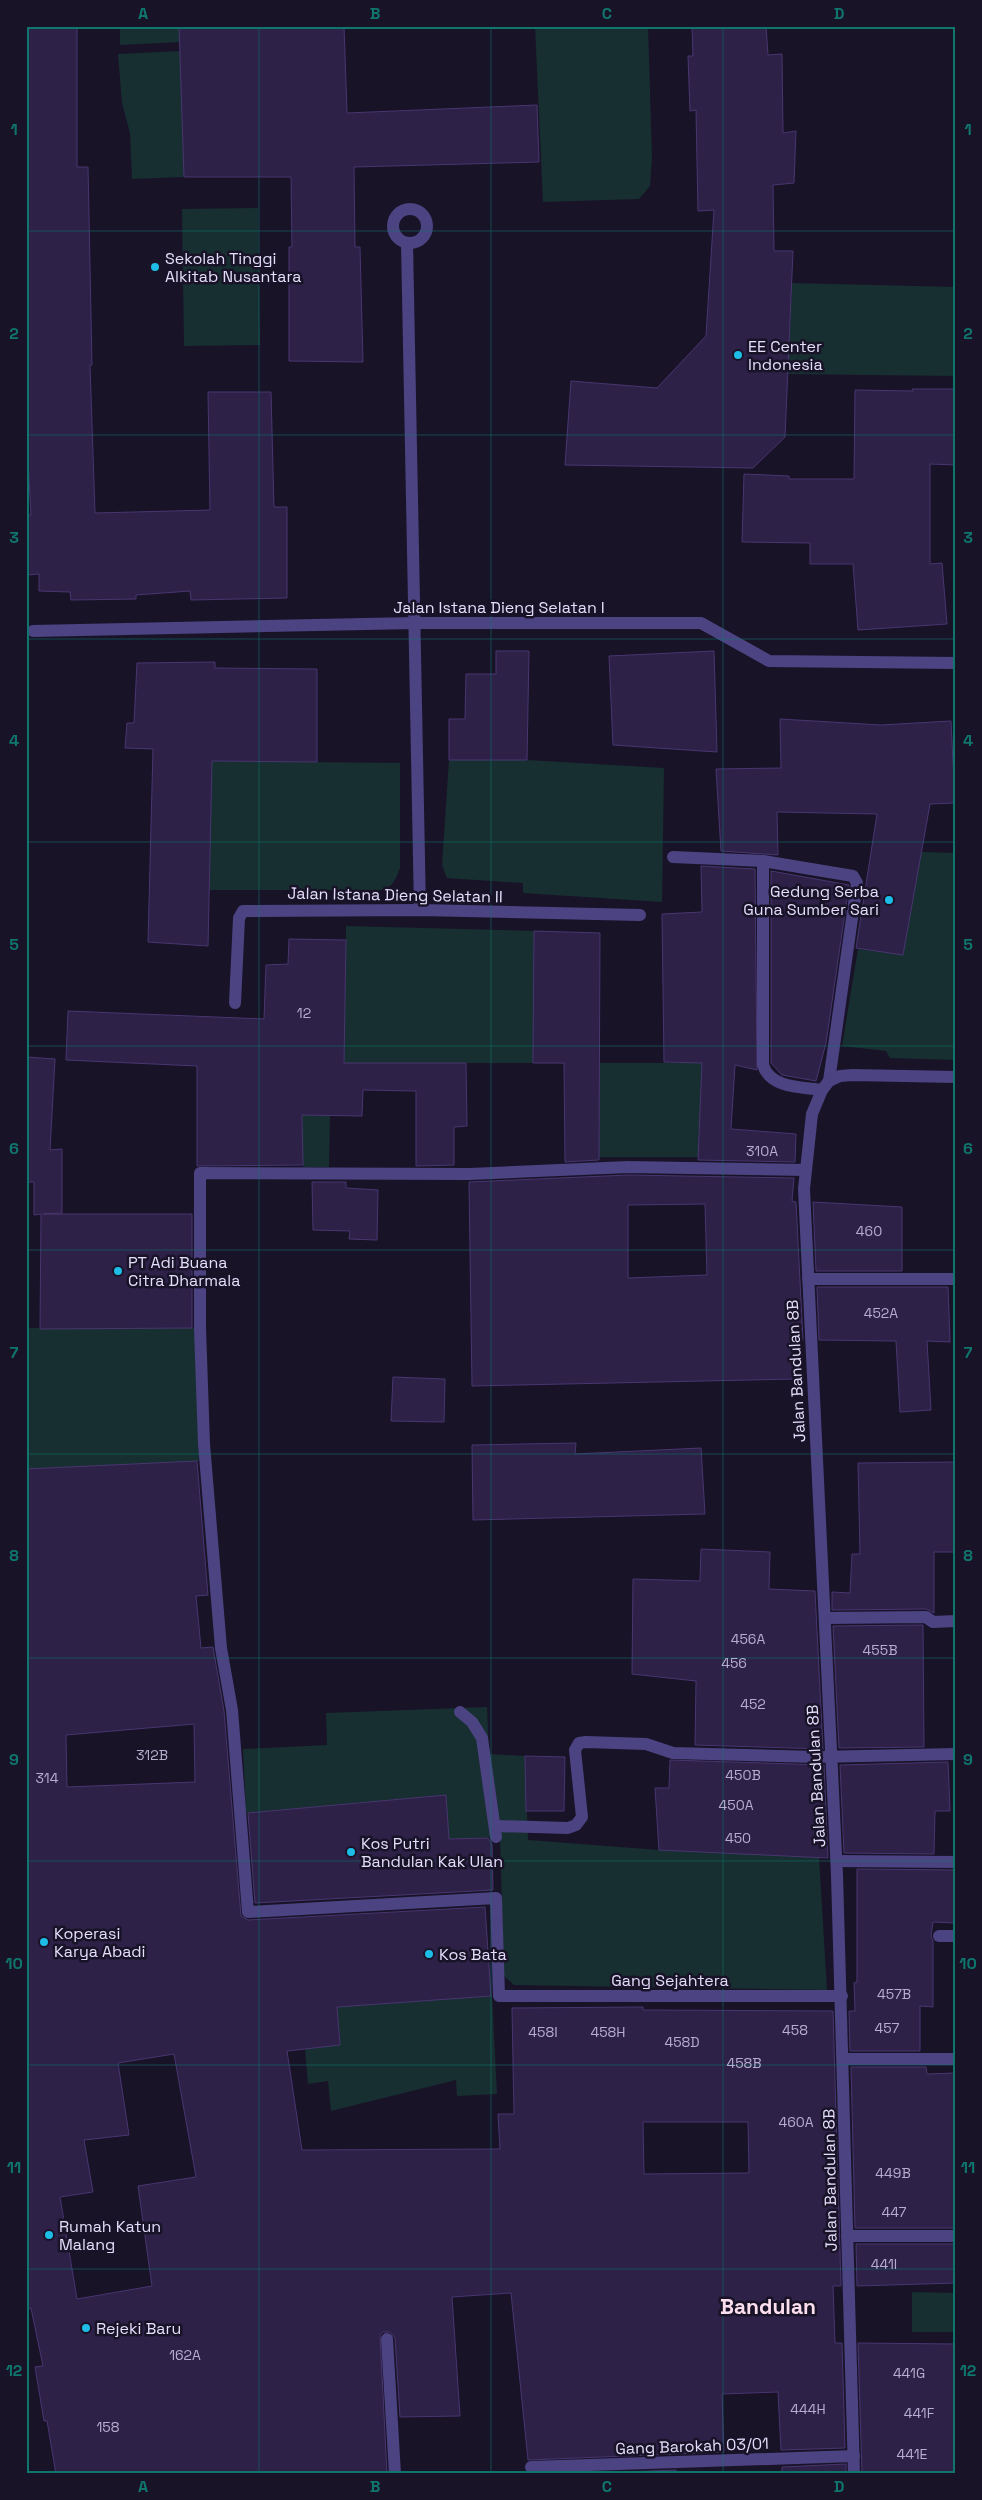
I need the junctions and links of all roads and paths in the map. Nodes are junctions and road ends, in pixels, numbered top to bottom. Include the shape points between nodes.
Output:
1 (407, 243) dead end
2 (415, 623) junction
3 (32, 631) dead end
4 (956, 663) edge
5 (673, 858) dead end
6 (763, 861) junction
7 (420, 910) junction
8 (640, 915) dead end
9 (235, 1003) dead end
10 (956, 1077) edge
11 (825, 1086) junction
12 (805, 1170) junction
13 (808, 1279) junction
14 (956, 1279) edge
15 (825, 1618) junction
16 (956, 1621) edge
17 (460, 1712) dead end
18 (956, 1754) edge
19 (832, 1756) junction
20 (837, 1861) junction
21 (956, 1862) edge
22 (939, 1936) dead end
23 (956, 1936) edge
24 (842, 1996) junction
25 (844, 2059) junction
26 (956, 2059) edge
27 (847, 2236) junction
28 (956, 2236) edge
29 (387, 2339) dead end
30 (854, 2456) junction
31 (531, 2468) dead end
32 (395, 2474) edge
33 (854, 2474) edge

1 - 2 street
2 - 3 street, Jalan Istana Dieng Selatan I
2 - 4 street, Jalan Istana Dieng Selatan I via 700,623 769,661
2 - 7 street
5 - 6 street
6 - 11 street via 763,1065 772,1081
6 - 11 street, Jalan Bandulan 8B via 853,876 857,883
7 - 8 street, Jalan Istana Dieng Selatan II
7 - 9 street, Jalan Istana Dieng Selatan II via 243,911 239,918
10 - 11 street via 852,1075 840,1076
11 - 12 street, Jalan Bandulan 8B via 812,1114
12 - 13 street, Jalan Bandulan 8B
12 - 24 street, Gang Sejahtera via 628,1167 470,1174 200,1174 204,1444 221,1648 232,1710 248,1912 496,1898 498,1996
13 - 14 street
13 - 15 street, Jalan Bandulan 8B
15 - 16 street
15 - 19 street, Jalan Bandulan 8B
17 - 19 street via 472,1722 482,1738 495,1831 576,1825 582,1817 575,1750 578,1743 646,1744 672,1753
18 - 19 street
19 - 20 street, Jalan Bandulan 8B
20 - 21 street
20 - 24 street, Jalan Bandulan 8B
22 - 23 street
24 - 25 street, Jalan Bandulan 8B
25 - 26 street
25 - 27 street, Jalan Bandulan 8B
27 - 28 street
27 - 30 street, Jalan Bandulan 8B
29 - 32 street
30 - 31 street, Gang Barokah 03/01
30 - 33 street, Jalan Bandulan 8B

